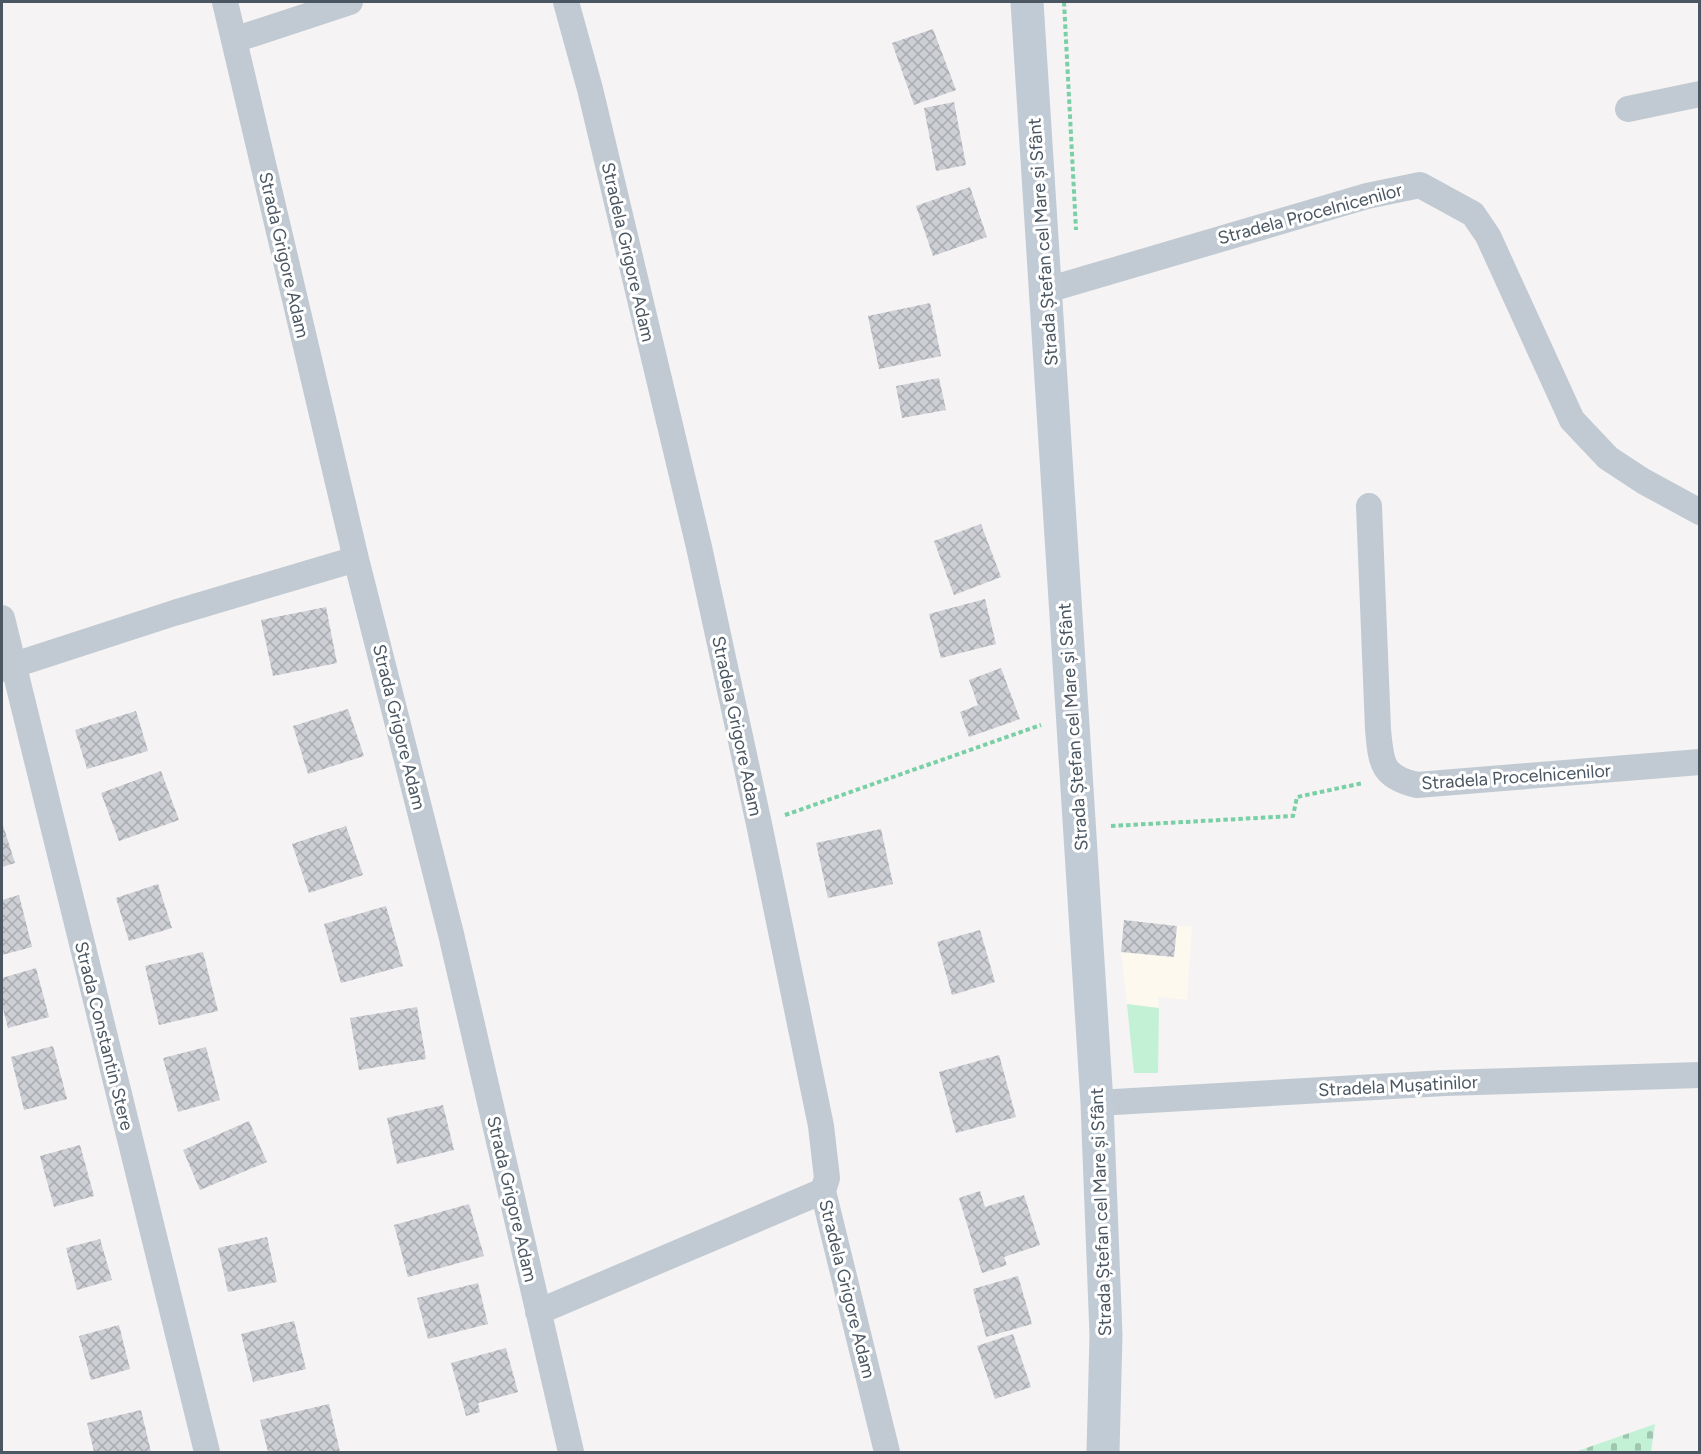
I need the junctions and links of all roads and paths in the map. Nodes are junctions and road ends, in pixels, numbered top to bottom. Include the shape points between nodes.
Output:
1 (225, 2) edge
2 (350, 2) edge
3 (566, 2) edge
4 (1028, 2) edge
5 (234, 40) junction
6 (1700, 94) edge
7 (1629, 109) dead end
8 (1047, 290) junction
9 (1369, 506) dead end
10 (1700, 512) edge
11 (356, 559) junction
12 (2, 618) edge
13 (8, 667) edge
14 (1071, 715) junction
15 (1700, 762) edge
16 (1393, 776) junction
17 (759, 824) junction
18 (1080, 828) junction
19 (1700, 1075) edge
20 (1097, 1103) junction
21 (823, 1191) junction
22 (538, 1312) junction
23 (207, 1452) edge
24 (571, 1452) edge
25 (887, 1452) edge
26 (1102, 1452) edge

1 - 5 street, Strada Grigore Adam
2 - 5 street
3 - 17 street, Stradela Grigore Adam via 699,547
4 - 8 main road, Strada Ștefan cel Mare și Sfânt
5 - 11 street, Strada Grigore Adam
6 - 7 street
8 - 10 street, Stradela Procelnicenilor via 1367,196 1420,185 1473,214 1488,236 1572,420 1608,458
8 - 14 main road, Strada Ștefan cel Mare și Sfânt
9 - 16 street via 1378,729 1381,758
11 - 13 street
11 - 22 street, Strada Grigore Adam via 451,934
12 - 13 street, Strada Constantin Stere
13 - 23 street, Strada Constantin Stere
14 - 17 path
14 - 18 main road, Strada Ștefan cel Mare și Sfânt
15 - 16 street, Stradela Procelnicenilor via 1417,785
16 - 18 path via 1296,797 1293,816
17 - 21 street, Stradela Grigore Adam via 821,1126 827,1179
18 - 20 main road, Strada Ștefan cel Mare și Sfânt
19 - 20 street, Stradela Mușatinilor via 1446,1083
20 - 26 main road, Strada Ștefan cel Mare și Sfânt via 1106,1335
21 - 22 street
21 - 25 street, Stradela Grigore Adam
22 - 24 street, Strada Grigore Adam

